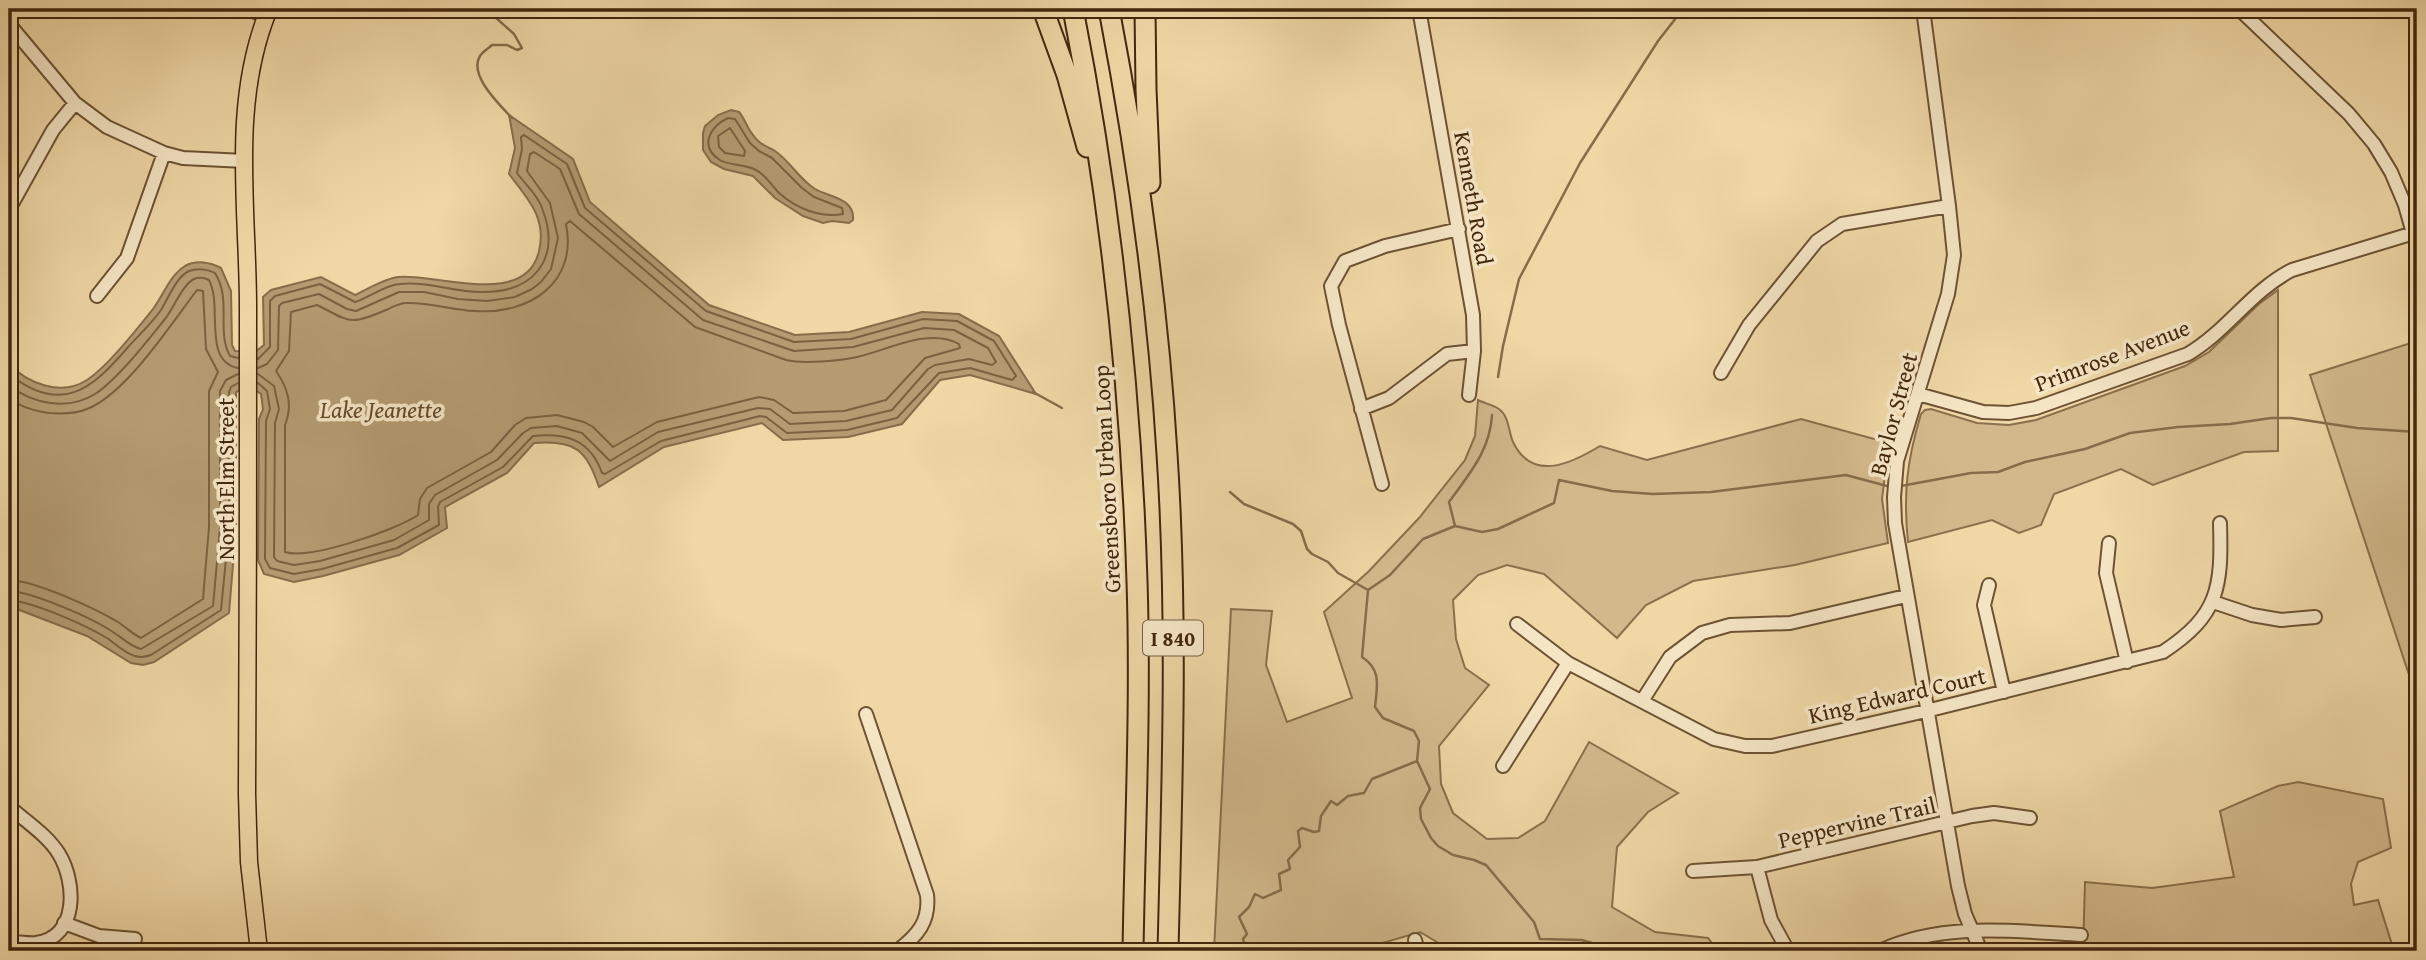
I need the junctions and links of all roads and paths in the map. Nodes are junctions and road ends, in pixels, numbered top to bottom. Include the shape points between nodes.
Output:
1 (247, 9) edge
2 (1043, 9) edge
3 (1073, 9) edge
4 (1109, 9) edge
5 (1145, 9) edge
6 (1419, 9) edge
7 (1923, 9) edge
8 (2239, 9) edge
9 (267, 12) edge
10 (9, 24) edge
11 (75, 103) junction
12 (164, 153) junction
13 (245, 161) junction
14 (13, 202) dead end
15 (1950, 206) junction
16 (1459, 229) junction
17 (2415, 232) edge
18 (1115, 264) junction
19 (97, 296) dead end
20 (1157, 325) junction
21 (1474, 351) junction
22 (1721, 373) dead end
23 (1918, 394) junction
24 (1469, 395) dead end
25 (1361, 409) junction
26 (1382, 484) dead end
27 (2220, 523) dead end
28 (2109, 542) dead end
29 (1989, 585) dead end
30 (1906, 596) junction
31 (2213, 601) junction
32 (2315, 617) dead end
33 (1517, 624) dead end
34 (2127, 662) junction
35 (1568, 663) junction
36 (2004, 692) junction
37 (1642, 701) junction
38 (1926, 711) junction
39 (866, 714) dead end
40 (1503, 766) dead end
41 (9, 803) edge
42 (2030, 818) dead end
43 (1947, 822) junction
44 (1757, 867) junction
45 (1693, 871) dead end
46 (64, 923) junction
47 (1972, 931) junction
48 (2081, 935) dead end
49 (135, 939) dead end
50 (9, 940) edge
51 (259, 951) edge
52 (897, 951) edge
53 (1133, 951) edge
54 (1168, 951) edge
55 (1788, 951) edge
56 (1880, 951) edge
57 (1981, 951) edge

1 - 9 street
2 - 18 highway via 1076,105
3 - 18 highway, Greensboro Urban Loop / I 840
4 - 20 highway, I 840 via 1141,195
5 - 20 highway
6 - 16 street, Kenneth Road
7 - 15 street, Baylor Street
8 - 17 street via 2374,144 2391,172
9 - 13 main road, North Elm Street via 247,94
10 - 11 street
11 - 12 street via 107,127
11 - 14 street via 53,130
12 - 13 street via 199,161
12 - 19 street via 127,258
13 - 51 main road, North Elm Street via 247,805
15 - 22 street via 1842,224 1830,230 1749,325
15 - 23 street, Baylor Street via 1952,273
16 - 21 street, Kenneth Road
16 - 25 street via 1385,246 1345,261 1331,286
17 - 23 street, Primrose Avenue via 2292,270 2259,291 2188,354 2036,408 1983,412
18 - 53 highway, Greensboro Urban Loop / I 840 via 1138,585
20 - 54 highway, I 840 via 1173,584
21 - 24 street, Kenneth Road
21 - 25 street via 1447,354 1389,398
23 - 30 street, Baylor Street via 1895,478 1895,523
25 - 26 street
27 - 31 street, King Edward Court via 2220,571
28 - 34 street via 2106,573
29 - 36 street via 1984,606
30 - 37 street via 1790,623 1730,625 1702,633 1670,657
30 - 38 street, Baylor Street
31 - 32 street via 2281,620
31 - 34 street, King Edward Court via 2187,636 2163,652
33 - 35 street, King Edward Court
34 - 36 street, King Edward Court
35 - 37 street, King Edward Court
35 - 40 street
36 - 38 street, King Edward Court
37 - 38 street, King Edward Court via 1714,739 1745,746 1772,746
38 - 43 street, Baylor Street
39 - 52 street via 928,895 921,929
41 - 46 street via 50,841 65,865 71,903
42 - 43 street, Peppervine Trail via 1994,813
43 - 44 street, Peppervine Trail
43 - 47 street, Baylor Street via 1958,886
44 - 45 street, Peppervine Trail
44 - 55 street via 1771,920
46 - 49 street via 99,936
46 - 50 street via 44,940
47 - 48 street
47 - 56 street via 1924,937
47 - 57 street, Baylor Street

